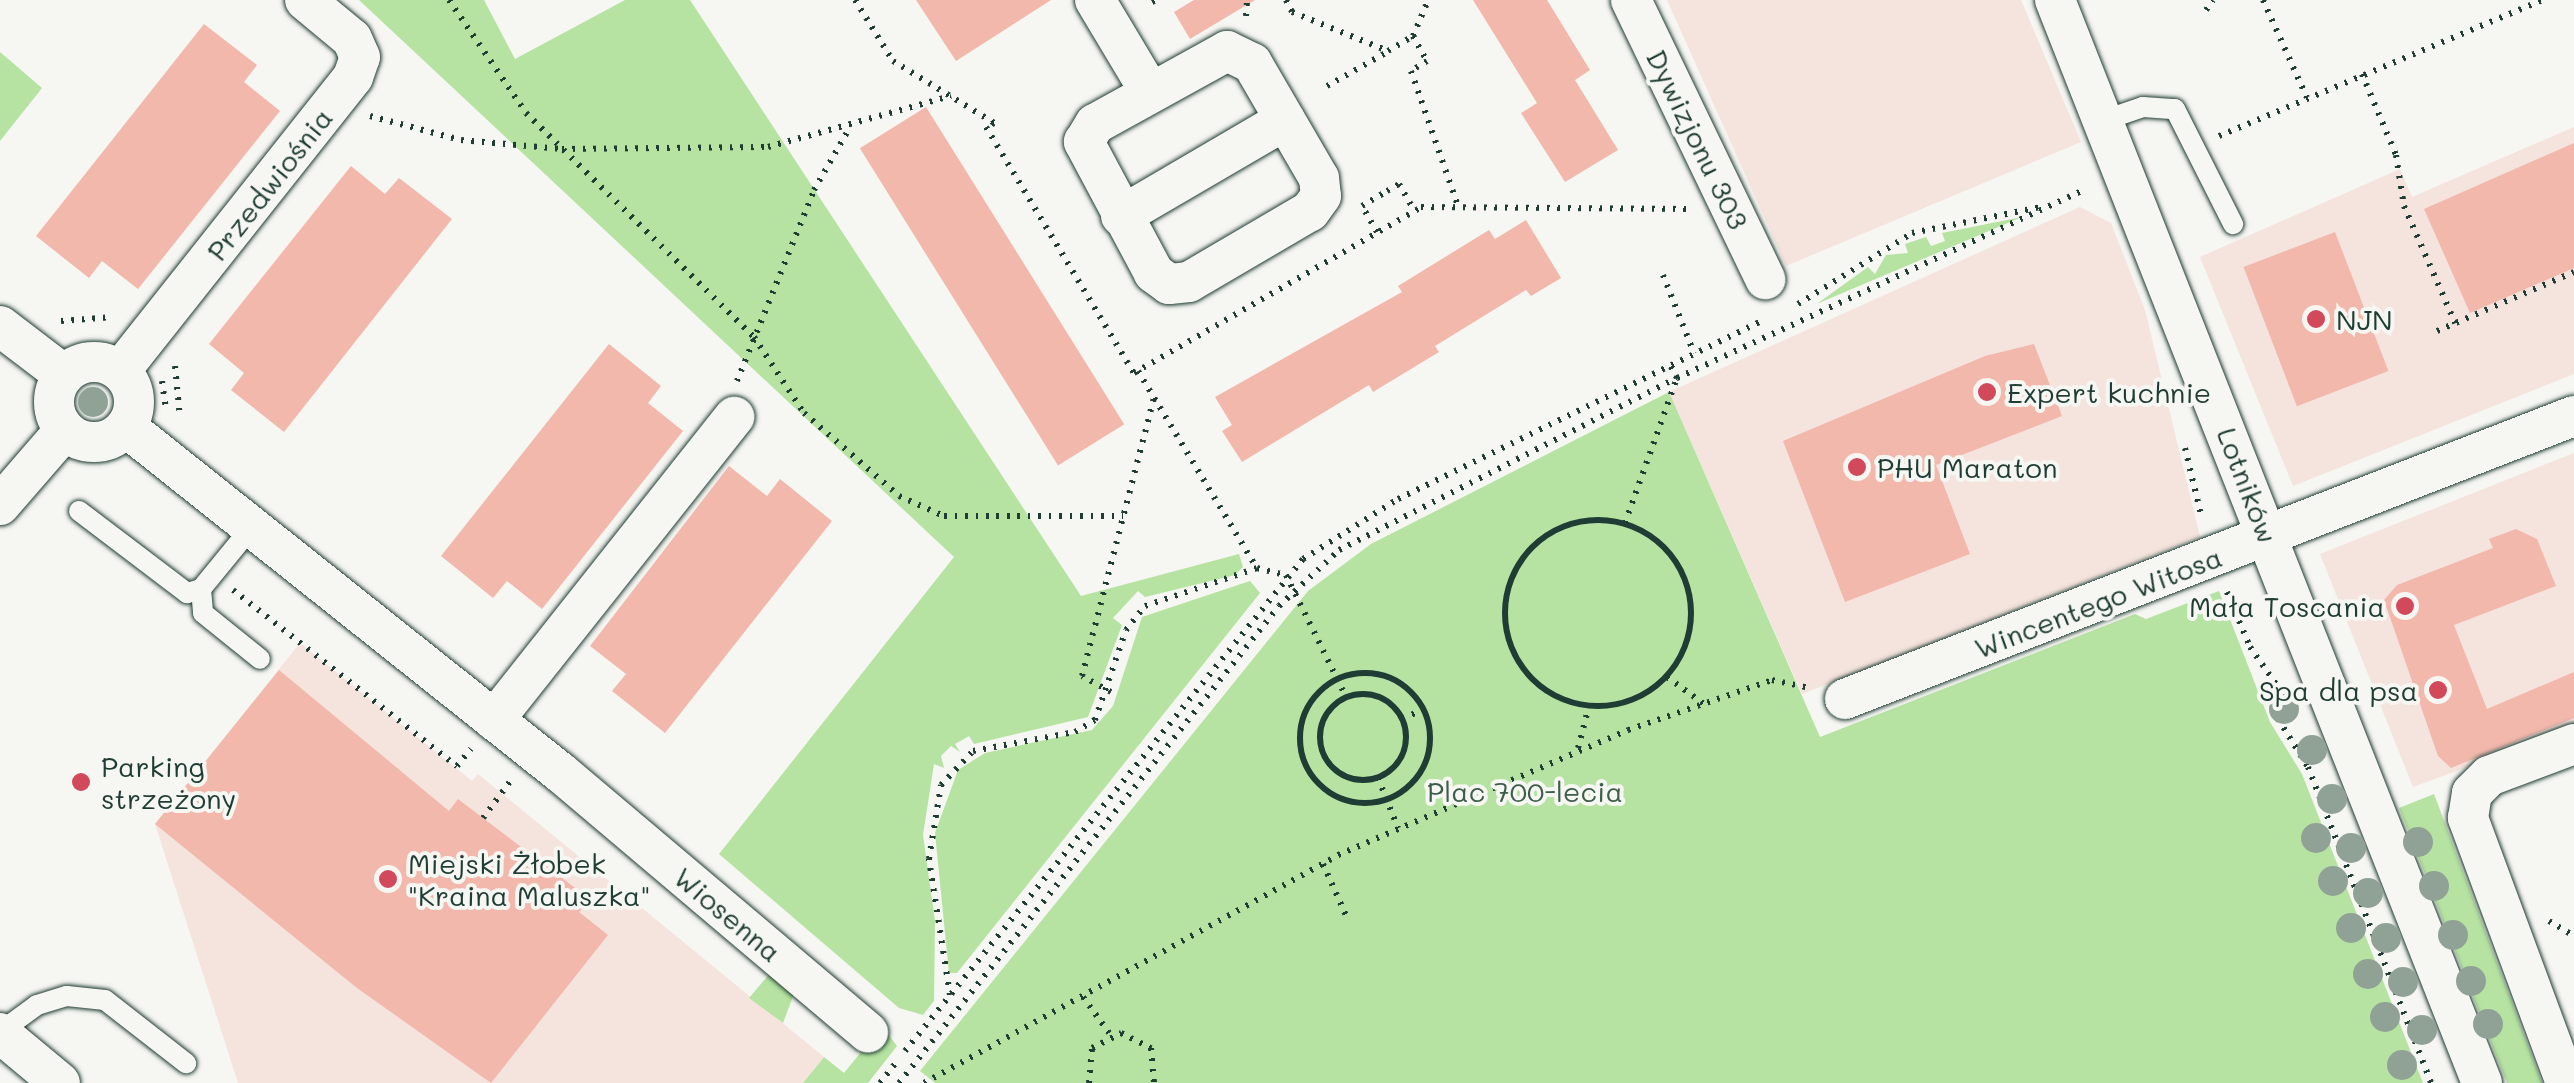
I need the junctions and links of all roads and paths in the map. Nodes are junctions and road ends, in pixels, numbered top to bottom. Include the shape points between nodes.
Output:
1 (305, 0) edge
2 (449, 0) edge
3 (856, 0) edge
4 (1095, 0) edge
5 (1286, 0) edge
6 (1428, 0) edge
7 (1631, 0) edge
8 (2055, 0) edge
9 (2213, 0) edge
10 (2263, 0) edge
11 (2543, 0) edge
12 (2206, 10) dead end
13 (1413, 36) junction
14 (1388, 51) junction
15 (2362, 74) junction
16 (1326, 86) dead end
17 (1150, 92) junction
18 (952, 96) junction
19 (2306, 98) junction
20 (335, 100) junction
21 (1286, 120) junction
22 (2105, 120) junction
23 (850, 128) junction
24 (2198, 144) junction
25 (562, 148) junction
26 (2127, 173) junction
27 (1727, 199) junction
28 (2044, 207) junction
29 (2023, 208) junction
30 (1459, 209) junction
31 (1414, 210) junction
32 (1121, 216) junction
33 (2029, 222) junction
34 (2233, 224) dead end
35 (1377, 232) junction
36 (2574, 272) edge
37 (1662, 276) dead end
38 (1765, 279) dead end
39 (2456, 324) junction
40 (0, 326) edge
41 (2437, 331) dead end
42 (751, 334) junction
43 (1695, 353) junction
44 (1670, 365) junction
45 (120, 371) junction
46 (1138, 371) junction
47 (64, 375) junction
48 (1677, 378) junction
49 (1154, 398) junction
50 (2574, 416) edge
51 (734, 417) joint
52 (126, 427) junction
53 (65, 430) junction
54 (0, 506) edge
55 (79, 511) dead end
56 (1124, 516) junction
57 (1625, 523) junction
58 (251, 528) junction
59 (2268, 537) junction
60 (225, 561) junction
61 (1257, 568) junction
62 (1286, 574) junction
63 (1294, 589) junction
64 (201, 590) junction
65 (260, 659) dead end
66 (1667, 676) junction
67 (1338, 679) junction
68 (1111, 692) junction
69 (1346, 697) junction
70 (1845, 700) joint
71 (1704, 704) junction
72 (1590, 706) junction
73 (1424, 710) junction
74 (1402, 718) junction
75 (490, 738) junction
76 (2574, 744) edge
77 (1577, 750) junction
78 (1324, 757) junction
79 (1307, 764) junction
80 (500, 767) dead end
81 (1378, 778) junction
82 (1387, 800) junction
83 (483, 818) dead end
84 (1398, 828) junction
85 (1323, 864) junction
86 (1348, 920) dead end
87 (950, 994) junction
88 (1083, 997) junction
89 (0, 1032) edge
90 (868, 1032) dead end
91 (1110, 1034) junction
92 (912, 1042) dead end
93 (186, 1063) dead end
94 (888, 1072) dead end
95 (900, 1082) edge
96 (60, 1083) edge
97 (924, 1083) edge
98 (1089, 1083) edge
99 (1154, 1083) edge
100 (2482, 1083) edge
101 (2566, 1083) edge

1 - 20 street, Przedwiośnia via 358,47 358,67
2 - 25 path via 526,113
3 - 18 path via 893,62
4 - 17 street
5 - 14 path via 1292,12
6 - 13 path
7 - 27 street, Dywizjonu 303
8 - 22 street, Lotników
9 - 12 path
10 - 19 path
11 - 15 path
13 - 14 path
13 - 30 path via 1427,62 1412,71
14 - 16 path
15 - 19 path
15 - 39 path via 2396,155 2404,206
17 - 21 street via 1217,53 1236,51
17 - 32 street via 1095,124 1084,142
18 - 23 path
18 - 46 path via 994,123 986,127
19 - 24 path
20 - 25 path via 386,124 462,140
20 - 45 street, Przedwiośnia
21 - 32 street
21 - 32 street via 1319,178 1316,204 1206,272 1179,285 1160,280
22 - 24 lane via 2169,105
22 - 26 street, Lotników
23 - 25 path via 768,146
23 - 42 path
24 - 34 lane
25 - 42 path
26 - 28 path
26 - 59 street, Lotników
27 - 30 path via 1675,214
27 - 38 street, Dywizjonu 303
28 - 29 path
28 - 33 path
29 - 33 path
29 - 43 path via 1912,233 1817,294
30 - 31 path
31 - 35 path
31 - 35 path via 1399,184 1387,191 1362,206
33 - 48 path
35 - 46 path
36 - 39 path
37 - 43 path
39 - 41 path
40 - 47 street
42 - 51 path
42 - 56 path via 804,413 920,509
43 - 44 path
44 - 48 path
44 - 62 path via 1363,517
45 - 47 street via 85,362
45 - 52 street via 133,392
46 - 49 path
47 - 53 street via 54,408
48 - 57 path
48 - 63 path via 1379,525
49 - 56 path
49 - 61 path
50 - 59 street, Wincentego Witosa
51 - 75 street
52 - 53 street via 103,441
52 - 58 street, Wiosenna
53 - 54 street
55 - 64 lane via 178,590
56 - 68 path via 1082,676
57 - 66 path via 1670,552 1688,588 1691,628
57 - 72 path via 1567,524 1539,540 1506,593 1514,655 1533,680
58 - 60 lane
58 - 75 street, Wiosenna
59 - 70 street, Wincentego Witosa
59 - 100 street, Lotników
60 - 64 lane
60 - 75 path via 230,588 458,766
61 - 62 path
61 - 68 path via 1145,606 1126,630
62 - 63 path
62 - 87 path
63 - 67 path
63 - 95 path
64 - 65 lane via 203,613
66 - 71 path
66 - 72 path via 1622,704
67 - 69 path
67 - 73 path via 1373,672 1394,679
67 - 79 path via 1304,714
68 - 87 path via 1088,726 973,751 941,785 930,860
69 - 74 path via 1372,695
69 - 78 path via 1325,716
70 - 71 path via 1772,680
71 - 77 path
72 - 77 path
73 - 74 path
73 - 82 path via 1429,752 1414,780
74 - 81 path via 1406,747
75 - 90 street, Wiosenna
76 - 101 street via 2489,776 2472,793 2468,818
77 - 84 path
78 - 79 path
78 - 81 path via 1341,775
79 - 82 path via 1345,800
80 - 83 path via 513,778
81 - 82 path
82 - 84 path
84 - 85 path
85 - 86 path
85 - 88 path
87 - 92 path
88 - 91 path
88 - 97 path
89 - 93 lane via 36,1005 67,996 105,1000
89 - 96 street
91 - 98 path via 1087,1059
91 - 99 path via 1132,1034 1151,1048
94 - 95 path

